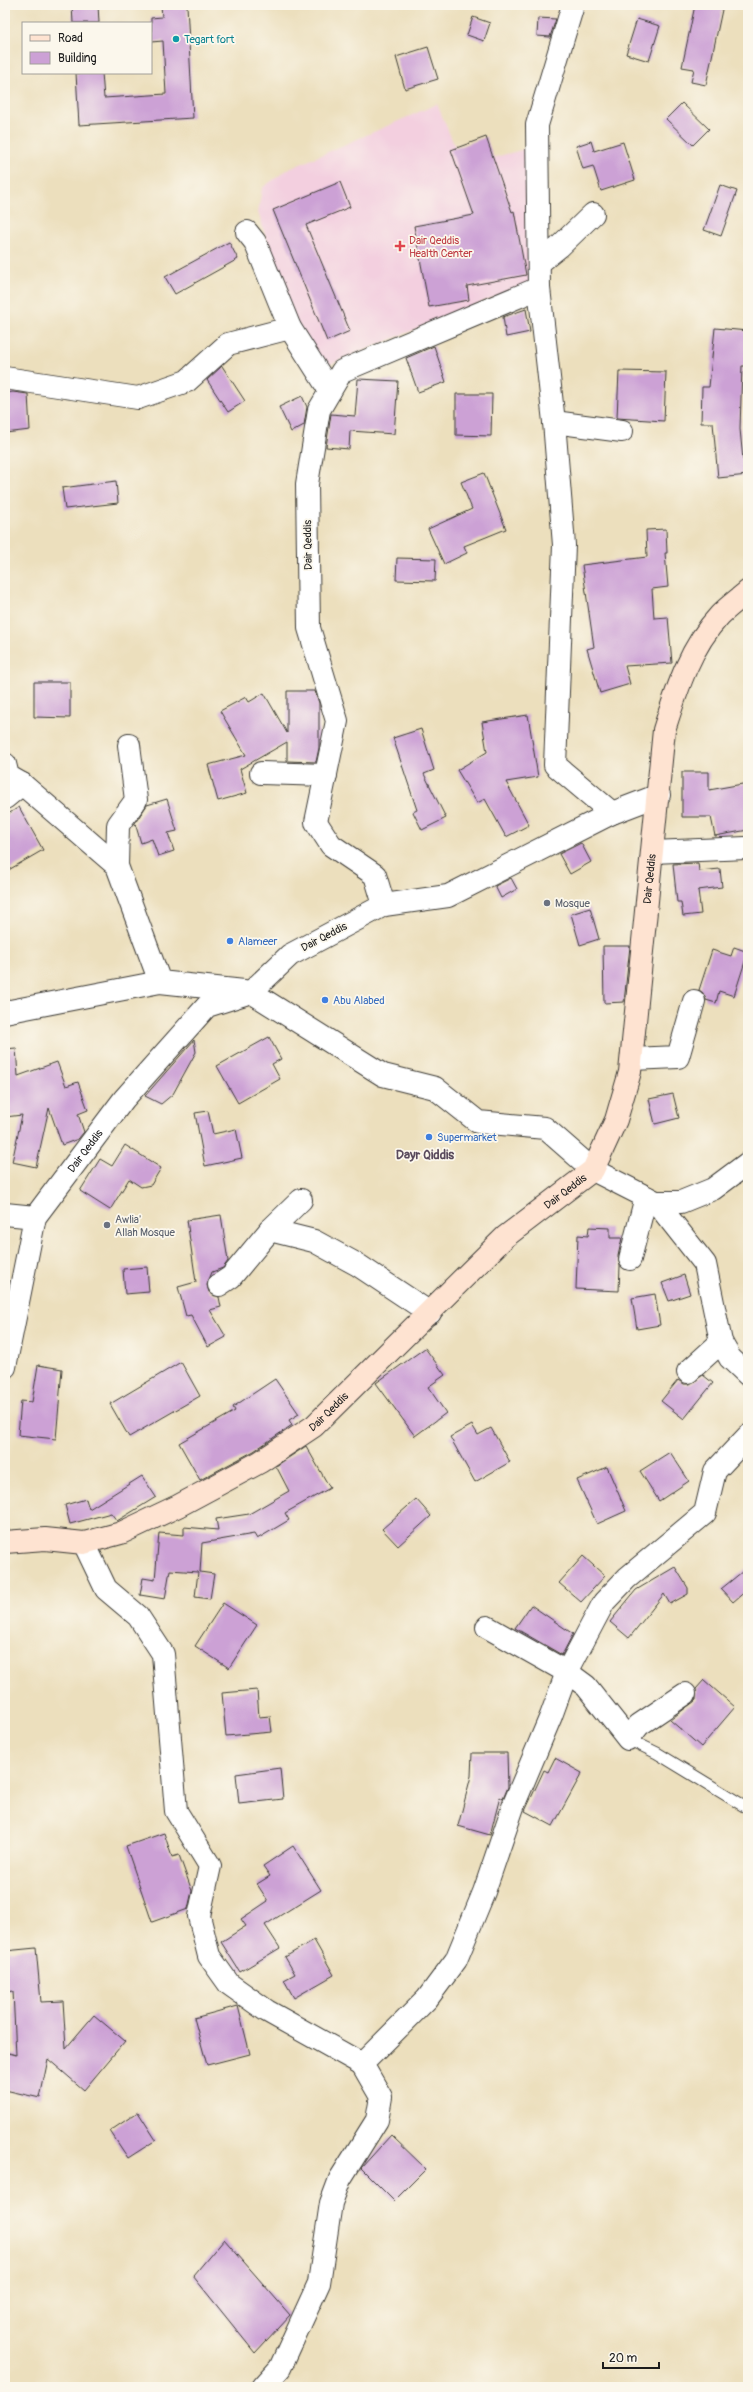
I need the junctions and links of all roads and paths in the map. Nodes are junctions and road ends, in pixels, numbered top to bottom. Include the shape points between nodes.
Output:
1 (573, 5) edge
2 (593, 214) dead end
3 (247, 232) dead end
4 (539, 263) junction
5 (539, 288) junction
6 (290, 328) junction
7 (5, 378) edge
8 (330, 391) junction
9 (554, 422) junction
10 (622, 431) dead end
11 (748, 591) edge
12 (129, 745) dead end
13 (5, 764) edge
14 (261, 773) dead end
15 (326, 775) junction
16 (22, 784) junction
17 (659, 795) junction
18 (5, 798) edge
19 (612, 813) junction
20 (746, 848) dead end
21 (653, 852) junction
22 (117, 866) junction
23 (384, 905) junction
24 (160, 982) junction
25 (251, 992) junction
26 (694, 1000) dead end
27 (5, 1012) edge
28 (632, 1059) junction
29 (748, 1163) edge
30 (593, 1170) junction
31 (651, 1199) junction
32 (301, 1200) dead end
33 (5, 1214) edge
34 (35, 1217) junction
35 (270, 1230) junction
36 (630, 1259) dead end
37 (219, 1285) dead end
38 (430, 1312) junction
39 (721, 1342) junction
40 (5, 1367) edge
41 (688, 1372) dead end
42 (748, 1375) edge
43 (748, 1436) edge
44 (5, 1542) edge
45 (84, 1542) junction
46 (487, 1627) dead end
47 (567, 1672) junction
48 (685, 1694) dead end
49 (628, 1739) junction
50 (748, 1804) edge
51 (362, 2064) junction
52 (263, 2387) edge

1 - 4 street via 537,125
2 - 4 street
3 - 6 street via 255,242
4 - 5 street
5 - 8 street, Dair Qeddis via 342,371
5 - 9 street
6 - 7 street via 228,344 187,381 138,398
6 - 8 street
8 - 15 street, Dair Qeddis via 319,410 307,484 309,628 337,721
9 - 10 street
9 - 19 street via 564,546 555,765
11 - 17 main road, Dair Qeddis via 720,615 697,646 679,684 664,730
12 - 22 street via 136,800 118,824
13 - 16 street via 8,776
14 - 15 street
15 - 23 street, Dair Qeddis via 316,822 331,845 375,874
16 - 18 street
16 - 22 street
17 - 19 street, Dair Qeddis
17 - 21 main road, Dair Qeddis
19 - 23 street, Dair Qeddis via 448,896
20 - 21 street
21 - 28 main road, Dair Qeddis
22 - 24 street
23 - 25 street, Dair Qeddis via 290,955
24 - 25 street
24 - 27 street
25 - 30 street, Dair Qeddis via 383,1075 435,1088 478,1122 545,1128
25 - 34 street, Dair Qeddis via 208,1006 124,1099
26 - 28 street via 678,1058
28 - 30 main road, Dair Qeddis via 616,1120
29 - 31 street via 713,1189 681,1202
30 - 31 street
30 - 38 main road, Dair Qeddis via 505,1237
31 - 36 street
31 - 39 street via 705,1264
32 - 35 street
33 - 34 street
34 - 40 street, Dair Qeddis
35 - 37 street via 231,1277
35 - 38 street via 314,1241 358,1265
38 - 45 main road, Dair Qeddis via 314,1426 260,1462 122,1533
39 - 41 street
39 - 42 street via 730,1358
43 - 47 street via 715,1471 705,1513 627,1578 604,1602
44 - 45 main road, Dair Qeddis via 45,1539
45 - 51 street via 106,1589 138,1616 163,1654 176,1811 210,1866 199,1916 209,1956 229,1984 267,2011
46 - 47 street
47 - 49 street via 586,1686
47 - 51 street via 456,1960 427,1999
48 - 49 street via 639,1725
49 - 50 lane via 657,1753 744,1806
51 - 52 street via 381,2097 377,2120 340,2179 331,2203 319,2283 280,2368

